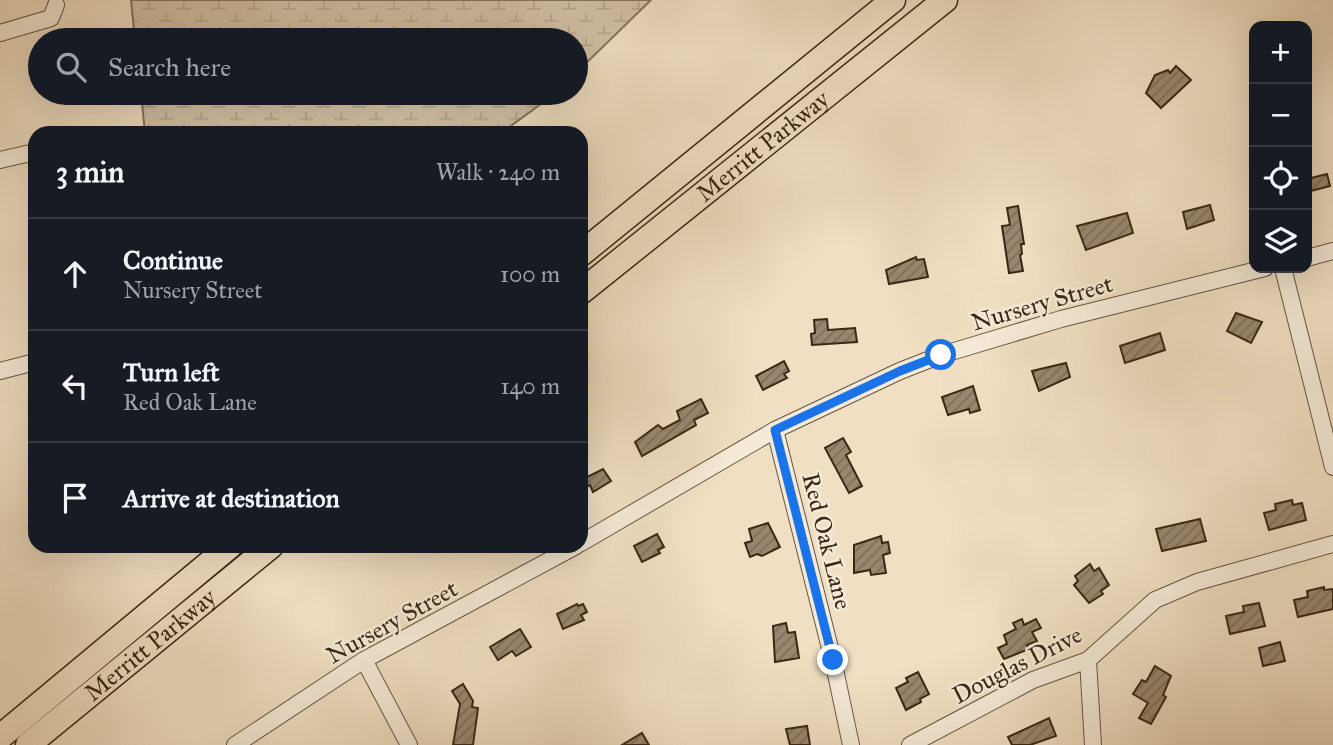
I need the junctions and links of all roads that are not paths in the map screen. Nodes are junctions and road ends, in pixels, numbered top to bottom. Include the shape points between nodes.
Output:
1 (893, 0) edge
2 (945, 0) edge
3 (56, 5) dead end
4 (0, 33) edge
5 (28, 154) edge
6 (0, 160) edge
7 (588, 248) edge
8 (1333, 251) edge
9 (1312, 257) edge
10 (1249, 272) edge
11 (1284, 273) edge
12 (588, 286) edge
13 (28, 364) edge
14 (0, 371) edge
15 (775, 430) junction
16 (1333, 467) edge
17 (588, 539) edge
18 (1333, 544) edge
19 (222, 553) edge
20 (262, 553) edge
21 (563, 553) edge
22 (364, 660) junction
23 (1088, 660) junction
24 (0, 737) edge
25 (28, 745) edge
26 (234, 745) edge
27 (409, 745) edge
28 (851, 745) edge
29 (910, 745) edge
30 (1093, 745) edge

1 - 7 highway, Merritt Parkway
2 - 12 highway, Merritt Parkway
3 - 4 street via 51,18
5 - 6 street
8 - 9 street
10 - 15 street, Nursery Street via 1061,319 941,355
11 - 16 street
13 - 14 street
15 - 17 street, Nursery Street
15 - 28 street, Red Oak Lane
18 - 23 street, Douglas Drive via 1197,582 1155,600
19 - 24 highway, Merritt Parkway
20 - 25 highway, Merritt Parkway
21 - 22 street, Nursery Street
22 - 26 street, Nursery Street
22 - 27 street
23 - 29 street, Douglas Drive via 1033,680
23 - 30 street

